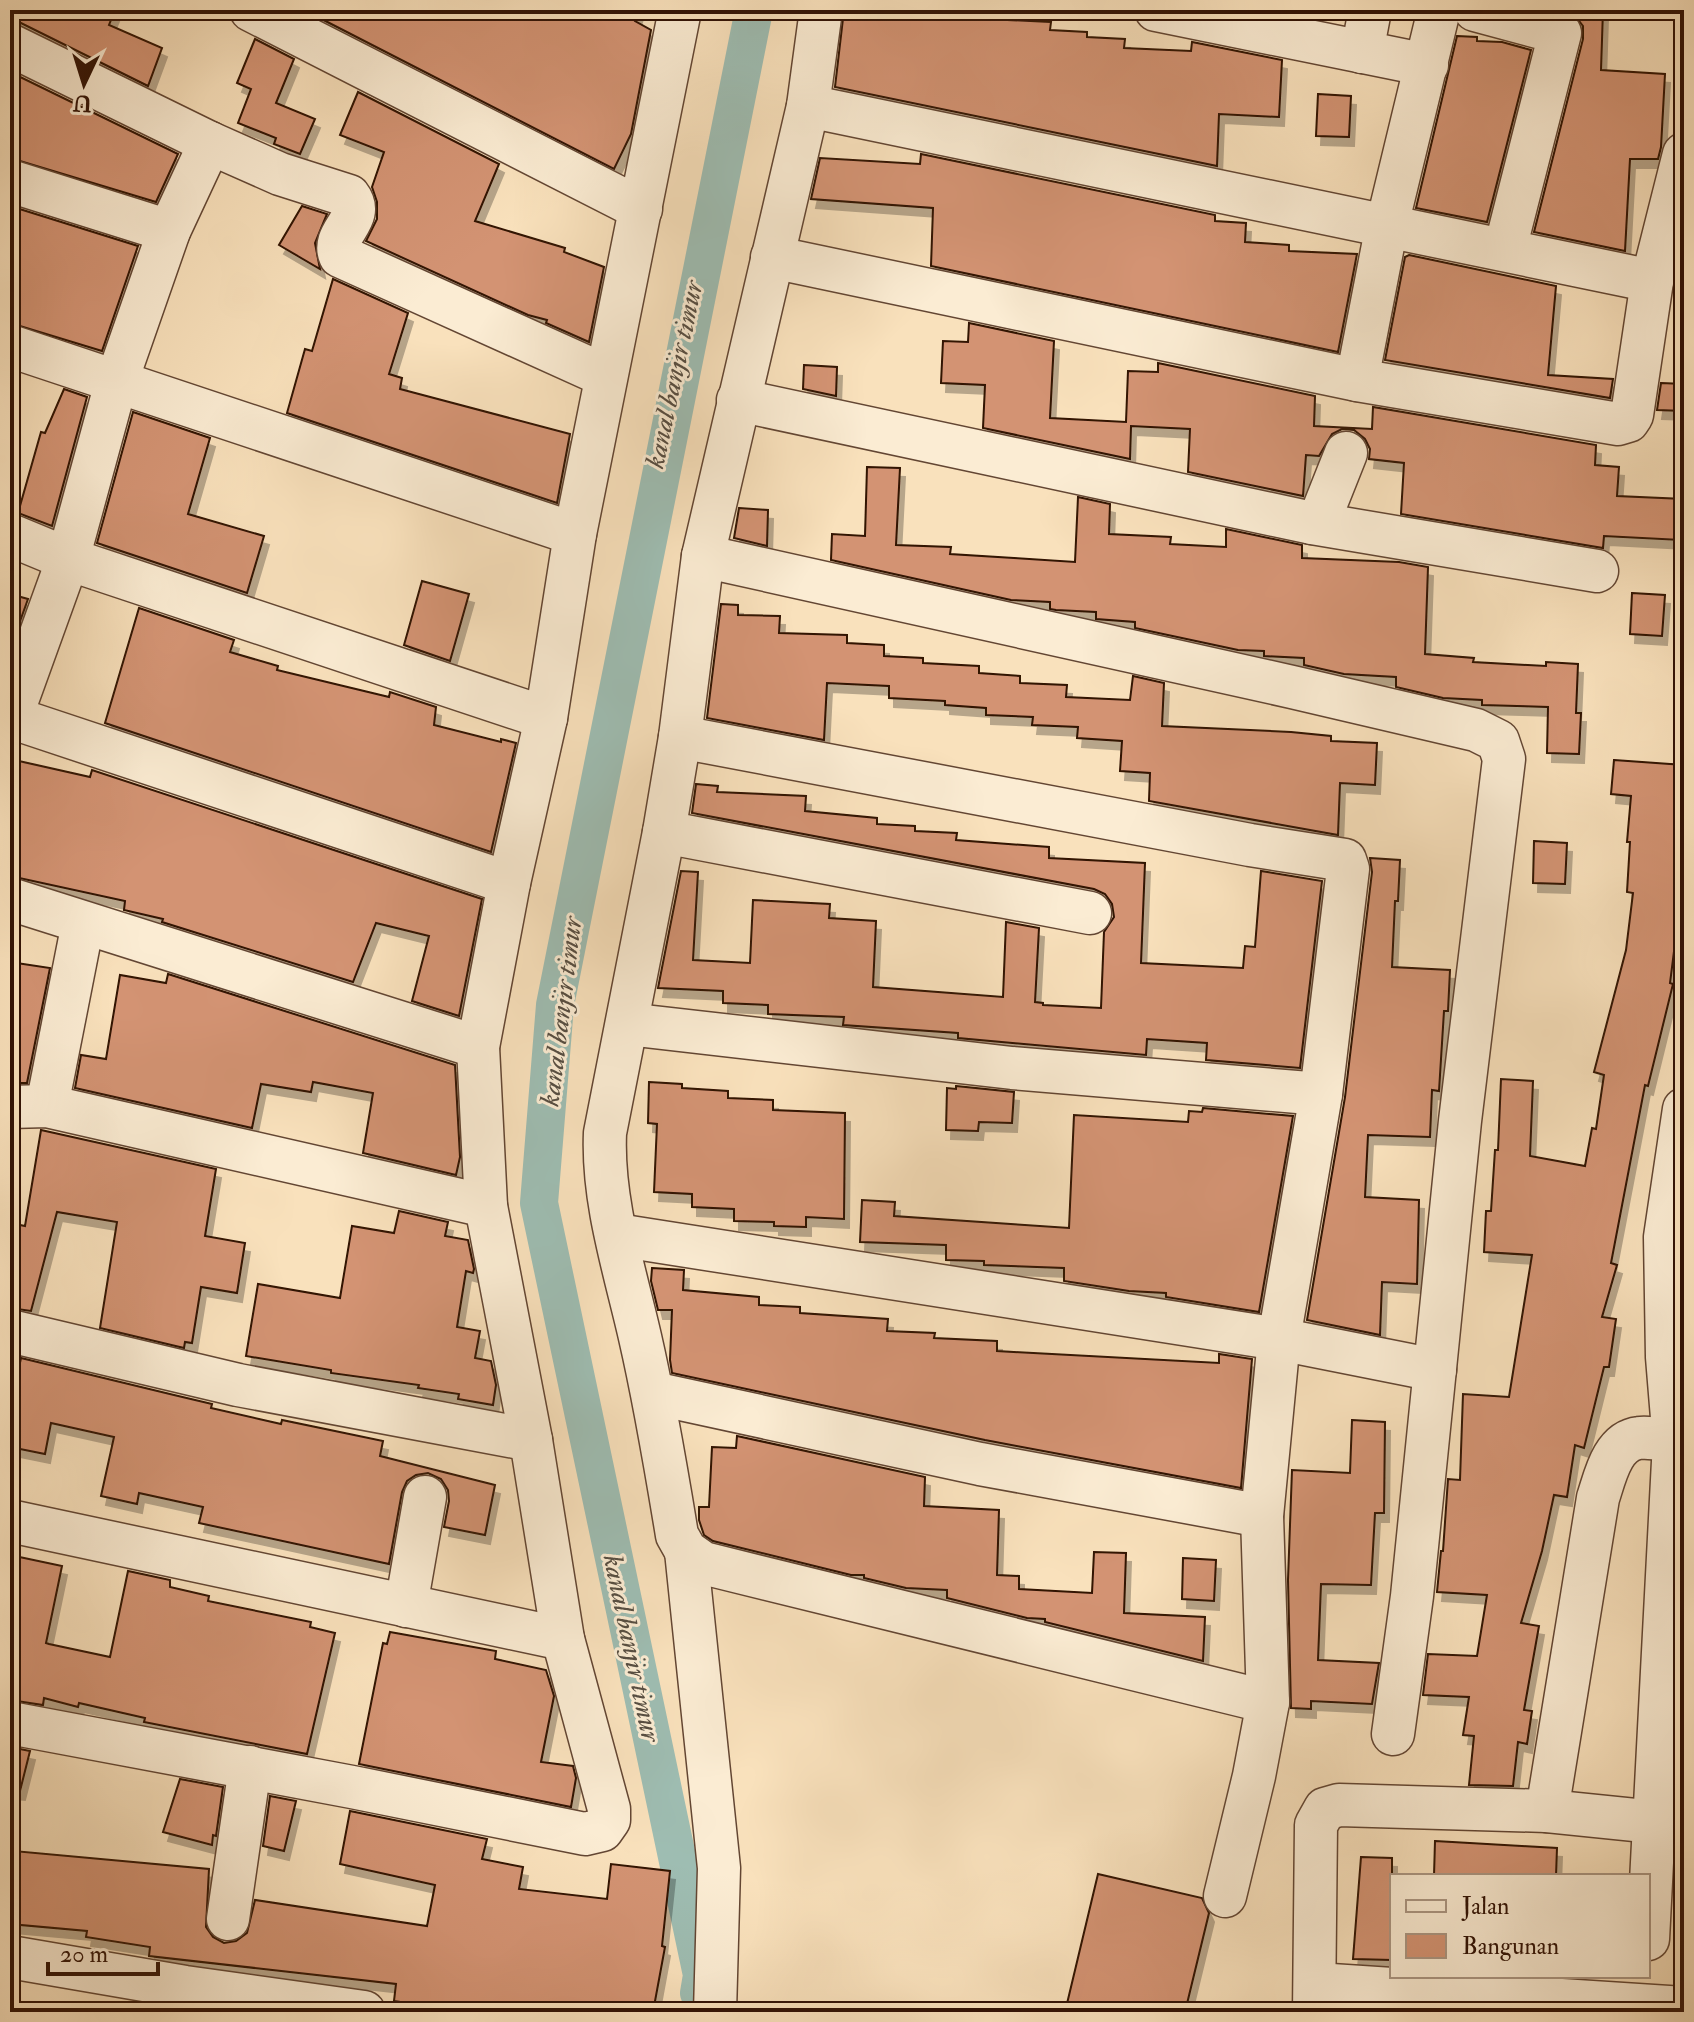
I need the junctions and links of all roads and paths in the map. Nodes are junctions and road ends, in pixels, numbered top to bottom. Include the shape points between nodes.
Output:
1 (251, 10) edge
2 (680, 10) edge
3 (821, 10) edge
4 (1156, 10) edge
5 (1370, 10) edge
6 (1439, 10) edge
7 (1475, 10) edge
8 (1564, 22) edge
9 (10, 45) edge
10 (1362, 52) junction
11 (1427, 65) junction
12 (808, 106) junction
13 (210, 143) junction
14 (1684, 154) edge
15 (10, 181) edge
16 (641, 209) junction
17 (1387, 225) junction
18 (169, 231) junction
19 (1505, 249) junction
20 (772, 257) junction
21 (1652, 281) junction
22 (10, 346) edge
23 (606, 376) junction
24 (1357, 380) junction
25 (116, 383) junction
26 (738, 400) junction
27 (1346, 453) dead end
28 (1312, 523) junction
29 (575, 534) junction
30 (10, 535) edge
31 (703, 556) junction
32 (68, 559) junction
33 (1597, 571) dead end
34 (10, 717) edge
35 (546, 718) junction
36 (680, 737) junction
37 (664, 832) junction
38 (509, 883) junction
39 (10, 899) edge
40 (1090, 913) dead end
41 (83, 923) junction
42 (627, 1024) junction
43 (478, 1047) junction
44 (1321, 1094) junction
45 (28, 1106) edge
46 (1683, 1126) edge
47 (486, 1206) junction
48 (617, 1235) junction
49 (1675, 1238) edge
50 (10, 1331) edge
51 (1279, 1339) junction
52 (1435, 1370) junction
53 (653, 1393) junction
54 (531, 1440) junction
55 (1679, 1443) edge
56 (425, 1497) dead end
57 (1262, 1516) junction
58 (10, 1521) edge
59 (686, 1551) junction
60 (406, 1606) junction
61 (1674, 1637) edge
62 (563, 1639) junction
63 (1268, 1702) junction
64 (10, 1723) edge
65 (1393, 1734) dead end
66 (250, 1767) junction
67 (1547, 1811) junction
68 (1669, 1824) edge
69 (1225, 1896) dead end
70 (228, 1919) dead end
71 (1650, 1928) edge
72 (10, 1957) edge
73 (1315, 1998) edge
74 (184, 2000) edge
75 (1655, 2000) edge
76 (364, 2012) edge
77 (715, 2012) edge

1 - 16 street
2 - 16 street
3 - 12 street
4 - 10 street
5 - 10 street
6 - 11 street
7 - 8 street
8 - 19 street
9 - 13 street
10 - 11 street
11 - 17 street
12 - 17 street
12 - 20 street
13 - 18 street
13 - 23 street via 280,174 349,196 356,212 338,244 340,256
14 - 21 street
15 - 18 street
16 - 23 street
17 - 19 street
17 - 24 street
18 - 25 street
19 - 21 street
20 - 24 street
20 - 26 street
21 - 24 street via 1628,421 1618,424
22 - 25 street
23 - 29 street
25 - 29 street
25 - 32 street
26 - 28 street
26 - 31 street
27 - 28 street via 1319,521
28 - 33 street
29 - 35 street
30 - 32 street
31 - 36 street
31 - 52 street via 1292,687 1476,730 1498,741 1504,759
32 - 34 street
32 - 35 street
34 - 38 street
35 - 38 street
36 - 37 street
36 - 44 street via 1345,860
37 - 40 street
37 - 42 street
38 - 43 street
39 - 41 street
41 - 43 street
41 - 45 street
42 - 44 street via 1012,1068
42 - 48 street via 605,1133 604,1160
43 - 47 street
44 - 51 street
45 - 47 street
46 - 49 street
47 - 54 street
48 - 51 street
48 - 53 street
49 - 55 street via 1667,1357
50 - 54 street via 238,1385
51 - 52 street
51 - 57 street
52 - 65 street
53 - 57 street via 980,1464
53 - 59 street via 677,1535
54 - 62 street
55 - 61 street
55 - 67 street via 1639,1438 1622,1445 1608,1466 1598,1498
56 - 60 street
57 - 63 street
58 - 60 street
59 - 63 street via 703,1563
59 - 77 street via 719,1868
60 - 62 street
61 - 68 street
62 - 66 street via 609,1809 602,1830 585,1834
63 - 69 street
64 - 66 street
66 - 70 street
67 - 68 street
67 - 73 street via 1339,1805 1325,1809 1316,1825
68 - 71 street
72 - 74 street
73 - 75 street
74 - 76 street

